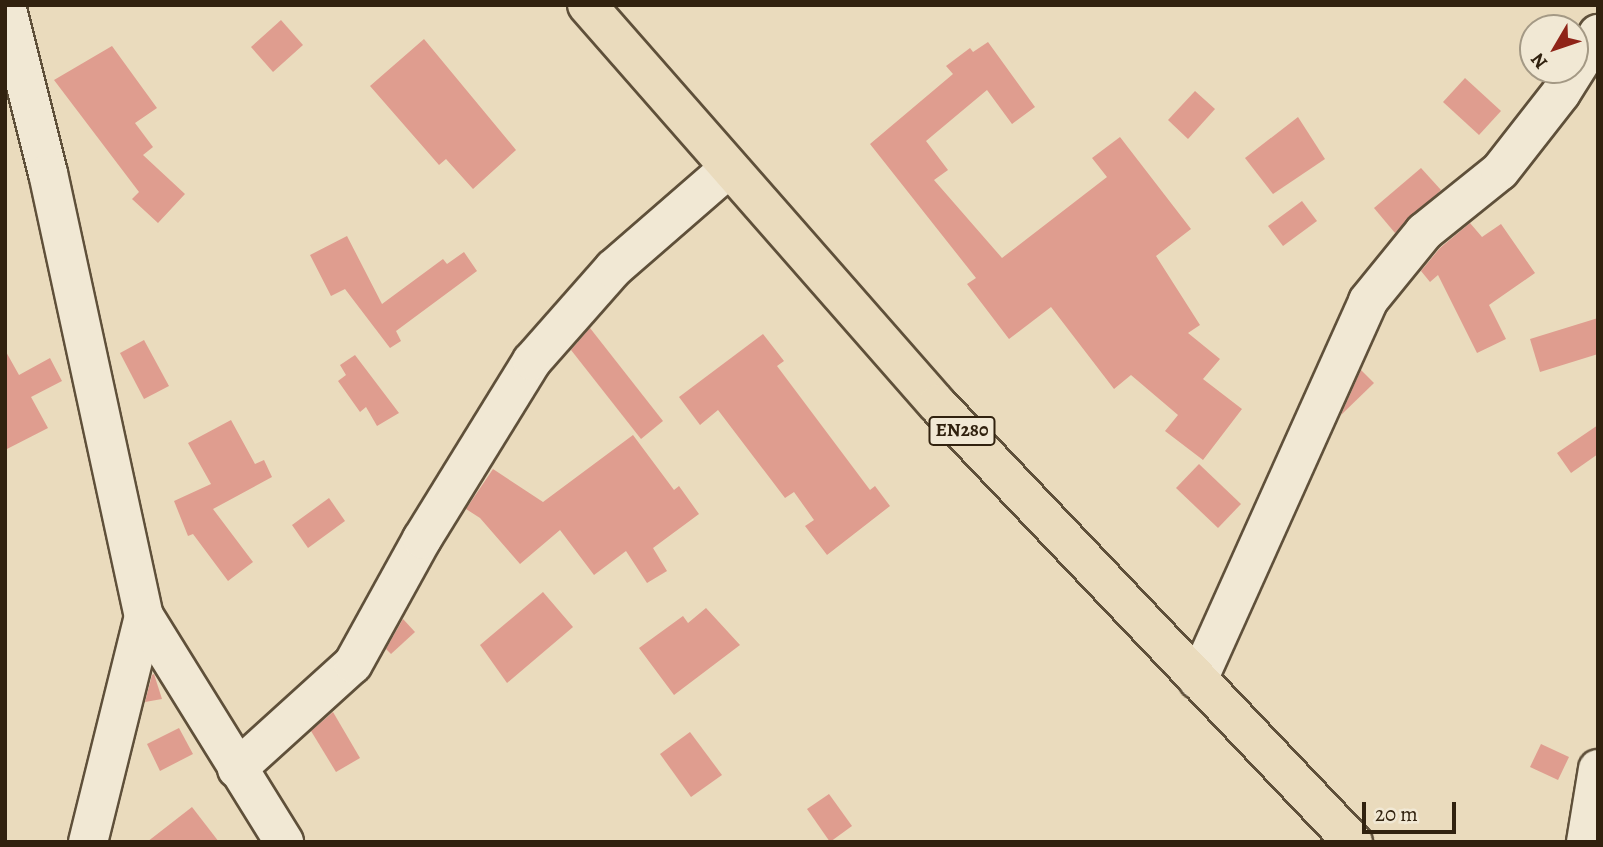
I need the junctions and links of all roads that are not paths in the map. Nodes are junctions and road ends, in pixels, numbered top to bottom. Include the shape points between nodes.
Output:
1 (5, 5) edge
2 (587, 5) edge
3 (1598, 34) edge
4 (729, 168) junction
5 (144, 616) junction
6 (1199, 680) junction
7 (237, 769) junction
8 (1598, 769) edge
9 (88, 842) edge
10 (284, 842) edge
11 (1353, 842) edge
12 (1587, 842) edge

1 - 5 street via 48,173
2 - 4 main road, EN280
3 - 6 street via 1561,93 1500,171 1424,232 1368,301
4 - 6 main road, EN280 via 937,404
4 - 7 street via 613,269 532,361 422,539 353,664
5 - 7 street
5 - 9 street
6 - 11 main road, EN280
7 - 10 street
8 - 12 street

